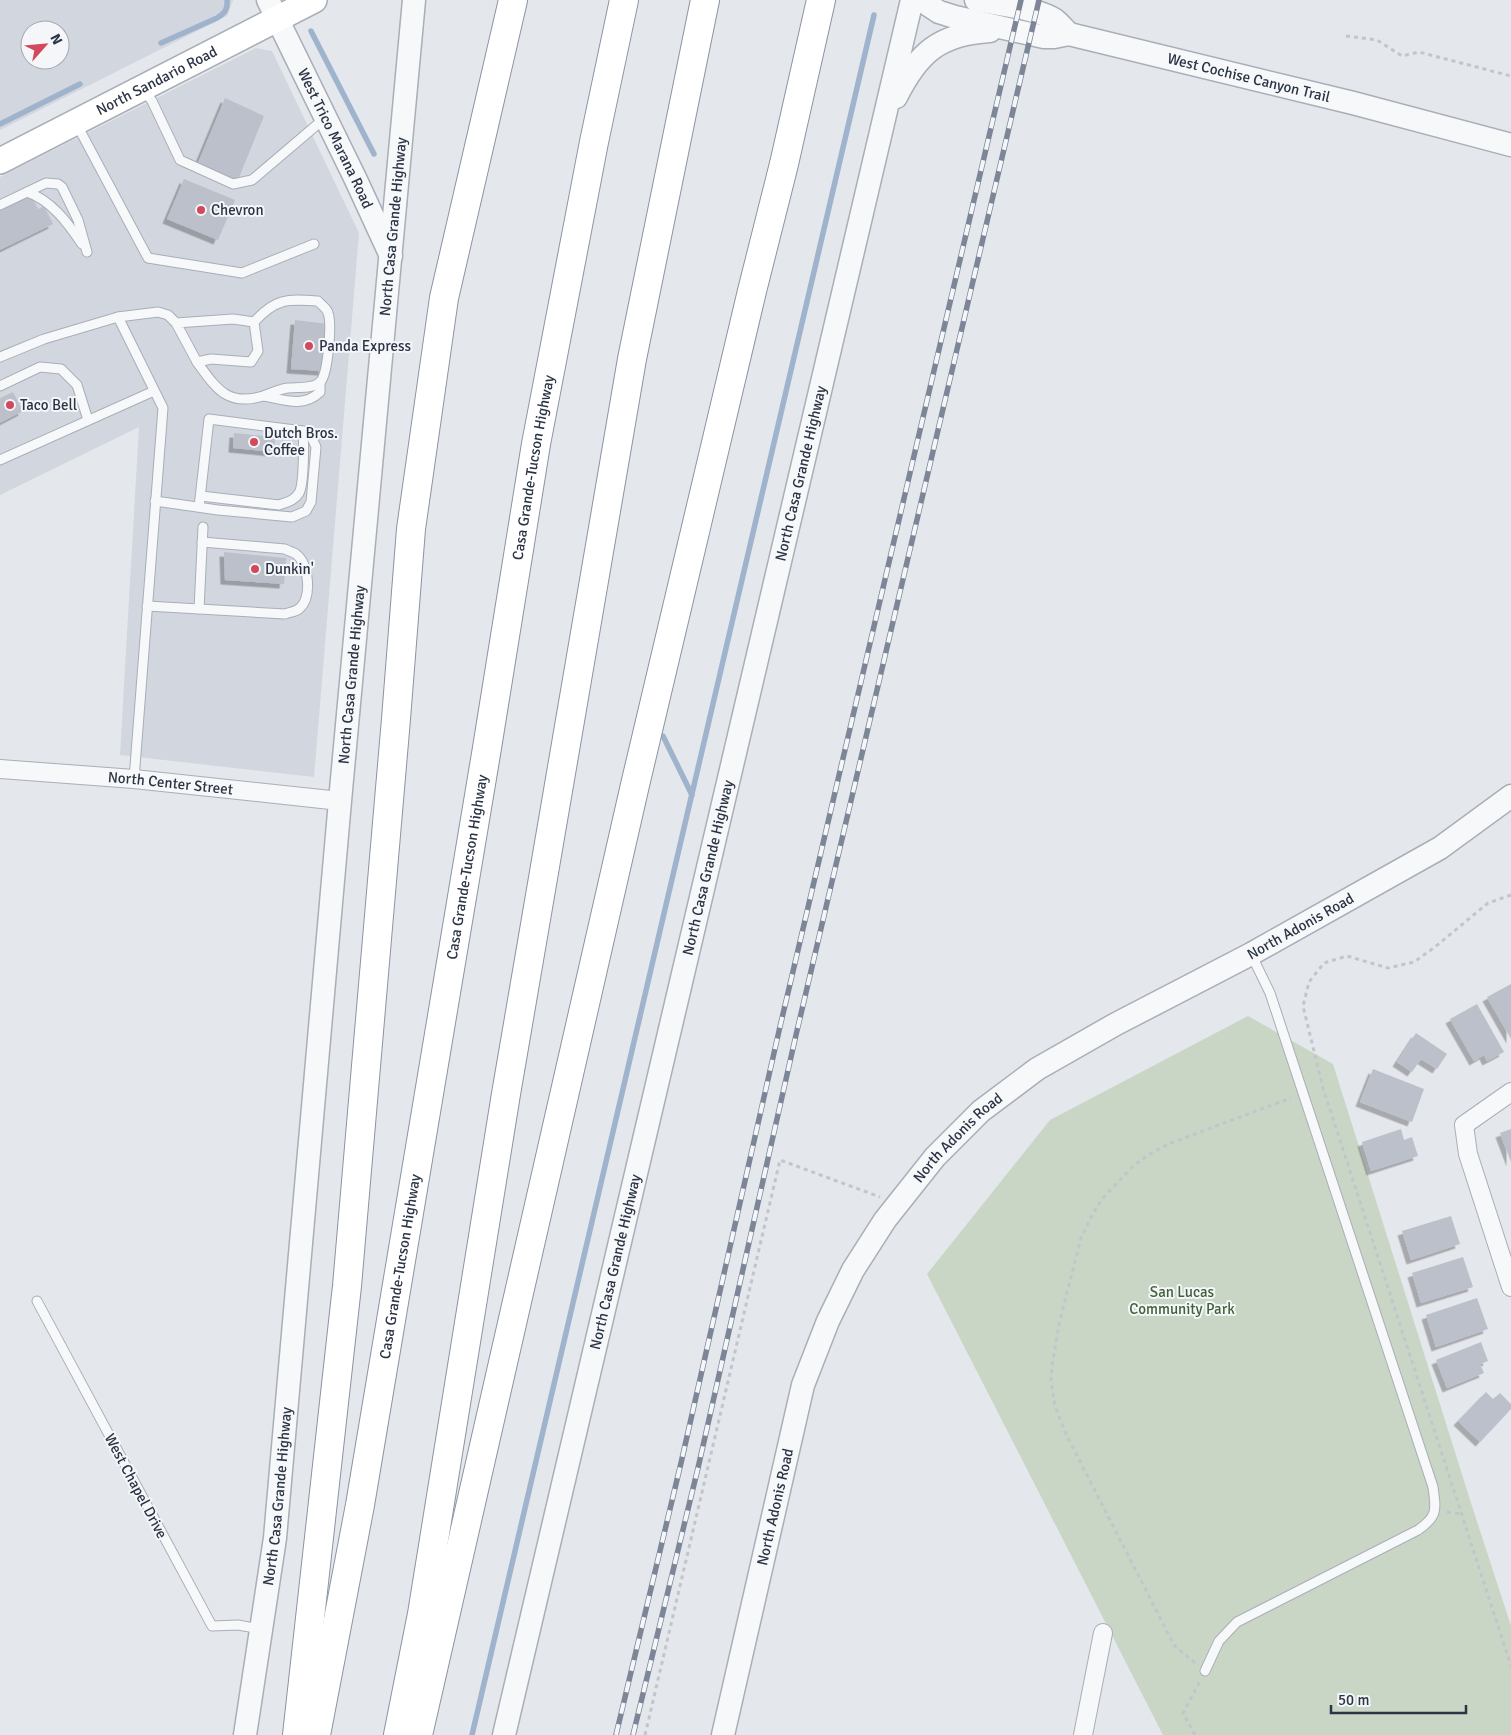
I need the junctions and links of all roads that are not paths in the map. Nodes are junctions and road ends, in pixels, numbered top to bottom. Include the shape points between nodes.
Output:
1 (314, 0) edge
2 (414, 0) edge
3 (513, 0) edge
4 (624, 0) edge
5 (821, 0) edge
6 (912, 0) edge
7 (921, 0) edge
8 (976, 0) edge
9 (704, 2) edge
10 (273, 10) edge
11 (1014, 31) junction
12 (1069, 34) junction
13 (144, 88) junction
14 (326, 118) junction
15 (76, 123) junction
16 (1511, 145) edge
17 (875, 153) junction
18 (0, 161) edge
19 (27, 192) junction
20 (0, 205) edge
21 (314, 244) dead end
22 (391, 257) junction
23 (118, 318) junction
24 (254, 322) junction
25 (176, 323) junction
26 (0, 357) edge
27 (198, 362) junction
28 (320, 382) junction
29 (0, 386) edge
30 (154, 391) junction
31 (264, 396) junction
32 (88, 420) junction
33 (304, 431) junction
34 (0, 460) edge
35 (201, 496) junction
36 (155, 501) junction
37 (199, 508) junction
38 (203, 527) dead end
39 (202, 542) junction
40 (147, 606) junction
41 (199, 609) junction
42 (0, 769) edge
43 (134, 779) junction
44 (1511, 796) edge
45 (340, 801) junction
46 (1251, 954) junction
47 (1511, 1092) edge
48 (1511, 1286) edge
49 (37, 1301) dead end
50 (262, 1629) junction
51 (1103, 1633) dead end
52 (1205, 1672) road end
53 (245, 1735) edge
54 (297, 1735) edge
55 (316, 1735) edge
56 (398, 1735) edge
57 (418, 1735) edge
58 (504, 1735) edge
59 (723, 1735) edge
60 (1083, 1735) edge

1 - 10 main road, North Sandario Road
2 - 22 street, North Casa Grande Highway
3 - 54 highway via 444,298 411,529 347,1286
4 - 55 highway, Casa Grande-Tucson Highway via 536,444 365,1476
5 - 57 highway via 640,766
6 - 17 street, North Casa Grande Highway
7 - 11 street via 939,12
8 - 12 street via 1044,15 1055,20
9 - 56 highway via 632,359 506,1094 422,1614
10 - 13 main road, North Sandario Road
10 - 14 street, West Trico Marana Road
11 - 12 street via 1044,37
11 - 17 street via 961,35 925,54 896,97
12 - 16 street, West Cochise Canyon Trail
13 - 14 lane via 180,160 233,184 252,180
13 - 15 main road, North Sandario Road
14 - 22 street, West Trico Marana Road
15 - 18 main road, North Sandario Road
15 - 21 lane via 148,258 242,273
17 - 58 street, North Casa Grande Highway
19 - 19 lane via 37,195 66,220 87,252 78,220 62,187 46,183
19 - 20 lane
22 - 45 street, North Casa Grande Highway
23 - 25 lane via 158,312
23 - 26 lane via 44,339
23 - 30 lane
24 - 25 lane via 233,318
24 - 27 lane via 258,351 251,362 211,359
24 - 28 lane via 274,304 295,300 318,301 328,311 330,322 326,374
25 - 27 lane
27 - 31 lane via 216,388 232,398
28 - 31 lane via 278,389
28 - 31 lane via 320,392 303,402
29 - 32 lane via 40,367 61,369 77,385
30 - 32 lane
30 - 36 lane via 163,408
32 - 34 lane
33 - 35 lane via 300,492 292,501 279,505
33 - 35 lane via 209,419
33 - 37 lane via 311,436 316,447 310,502 306,511 292,517
35 - 37 lane
36 - 37 lane
36 - 40 lane
38 - 39 lane
39 - 41 lane
39 - 41 lane via 285,549 297,555 308,574 306,598 294,612
40 - 41 lane
40 - 43 lane
42 - 43 street, North Center Street
43 - 45 street, North Center Street
44 - 46 street, North Adonis Road via 1440,848
45 - 50 street, North Casa Grande Highway via 275,1538
46 - 52 lane via 1270,993 1304,1094 1433,1487 1436,1510 1430,1521 1418,1530 1236,1622 1219,1641
46 - 59 street, North Adonis Road via 1116,1024 1037,1070 981,1111 936,1157 885,1220 853,1270 828,1320 803,1385
47 - 48 street via 1464,1125 1468,1154
49 - 50 lane, West Chapel Drive via 212,1626
50 - 53 street, North Casa Grande Highway
51 - 60 street

